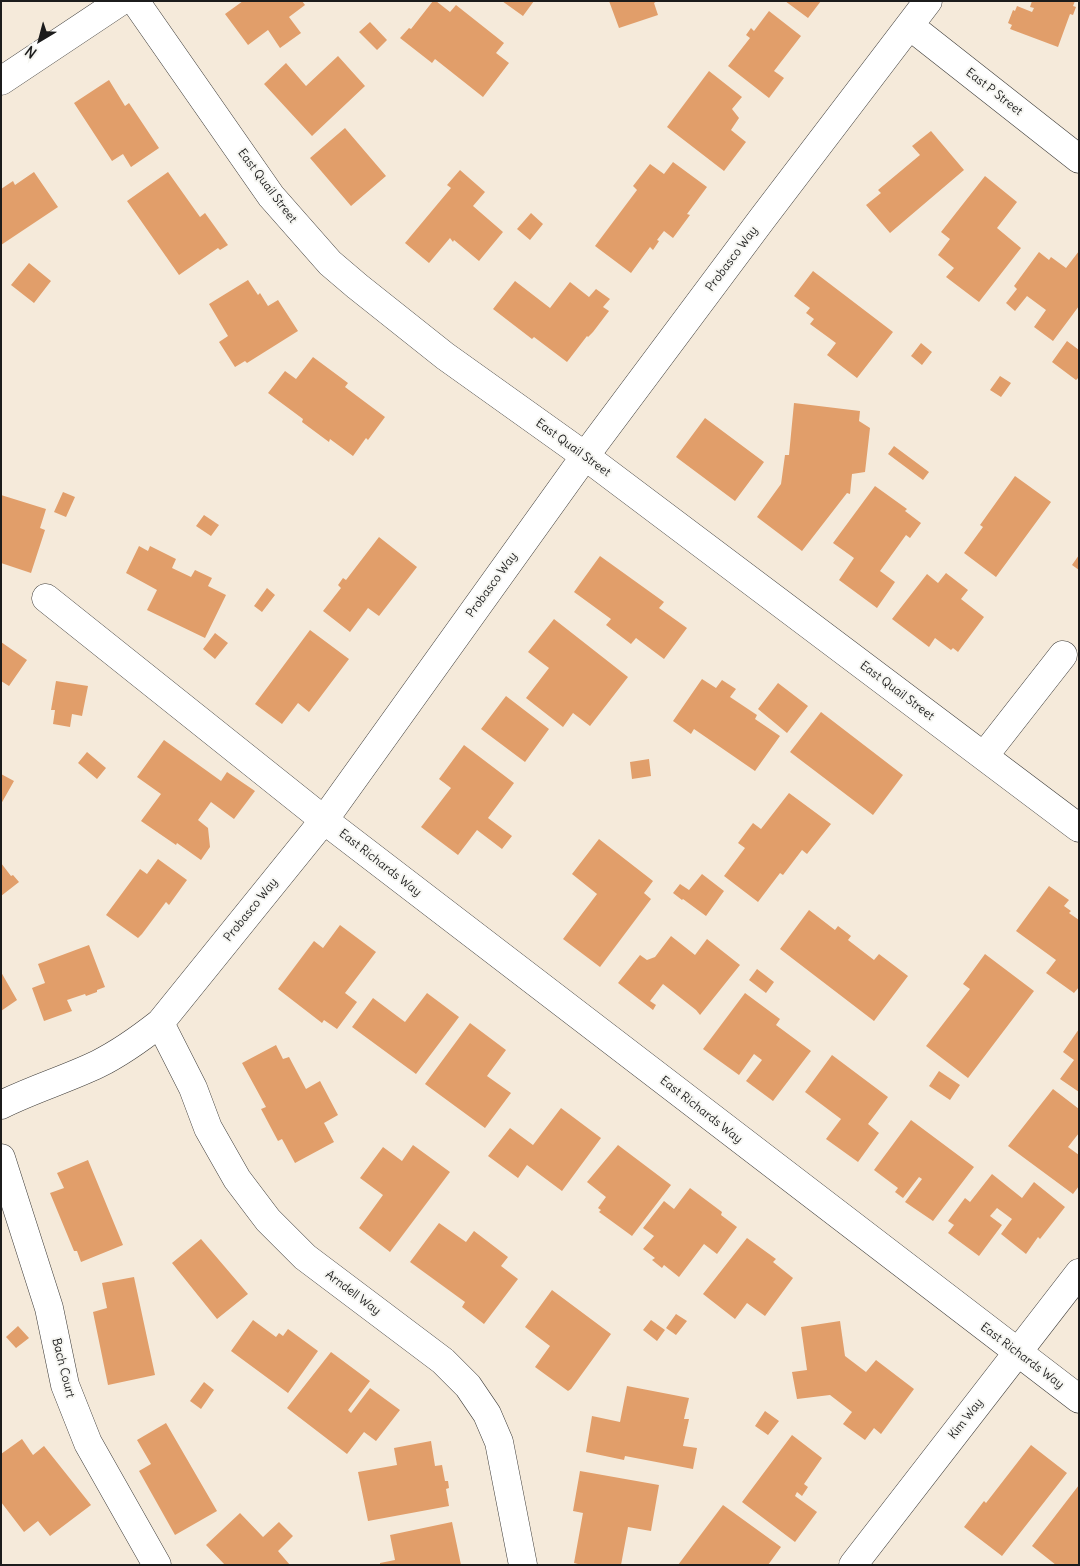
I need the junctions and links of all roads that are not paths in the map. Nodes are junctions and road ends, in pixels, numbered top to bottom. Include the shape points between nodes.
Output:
1 (121, 1) edge
2 (134, 1) edge
3 (928, 1) edge
4 (910, 26) junction
5 (1, 81) edge
6 (1079, 159) edge
7 (585, 456) junction
8 (46, 598) dead end
9 (1063, 655) dead end
10 (984, 756) junction
11 (324, 820) junction
12 (1079, 828) edge
13 (160, 1023) junction
14 (1, 1105) edge
15 (1, 1158) edge
16 (1079, 1273) edge
17 (1017, 1353) junction
18 (1079, 1399) edge
19 (157, 1565) edge
20 (523, 1565) edge
21 (853, 1565) edge

1 - 5 street
2 - 7 street, East Quail Street via 272,196 330,262 445,356
3 - 4 street, Probasco Way
4 - 6 street, East P Street
4 - 7 street, Probasco Way
7 - 10 street, East Quail Street
7 - 11 street, Probasco Way
8 - 11 street, East Richards Way
9 - 10 street
10 - 12 street, East Quail Street
11 - 13 street, Probasco Way
11 - 17 street, East Richards Way
13 - 14 street, Probasco Way via 99,1063
13 - 20 street, Arndell Way via 193,1088 208,1128 237,1179 268,1220 305,1257 443,1361 468,1386 487,1414 499,1442
15 - 19 street, Bach Court via 49,1308 65,1385 88,1443
16 - 17 street, Kim Way
17 - 18 street, East Richards Way
17 - 21 street, Kim Way

